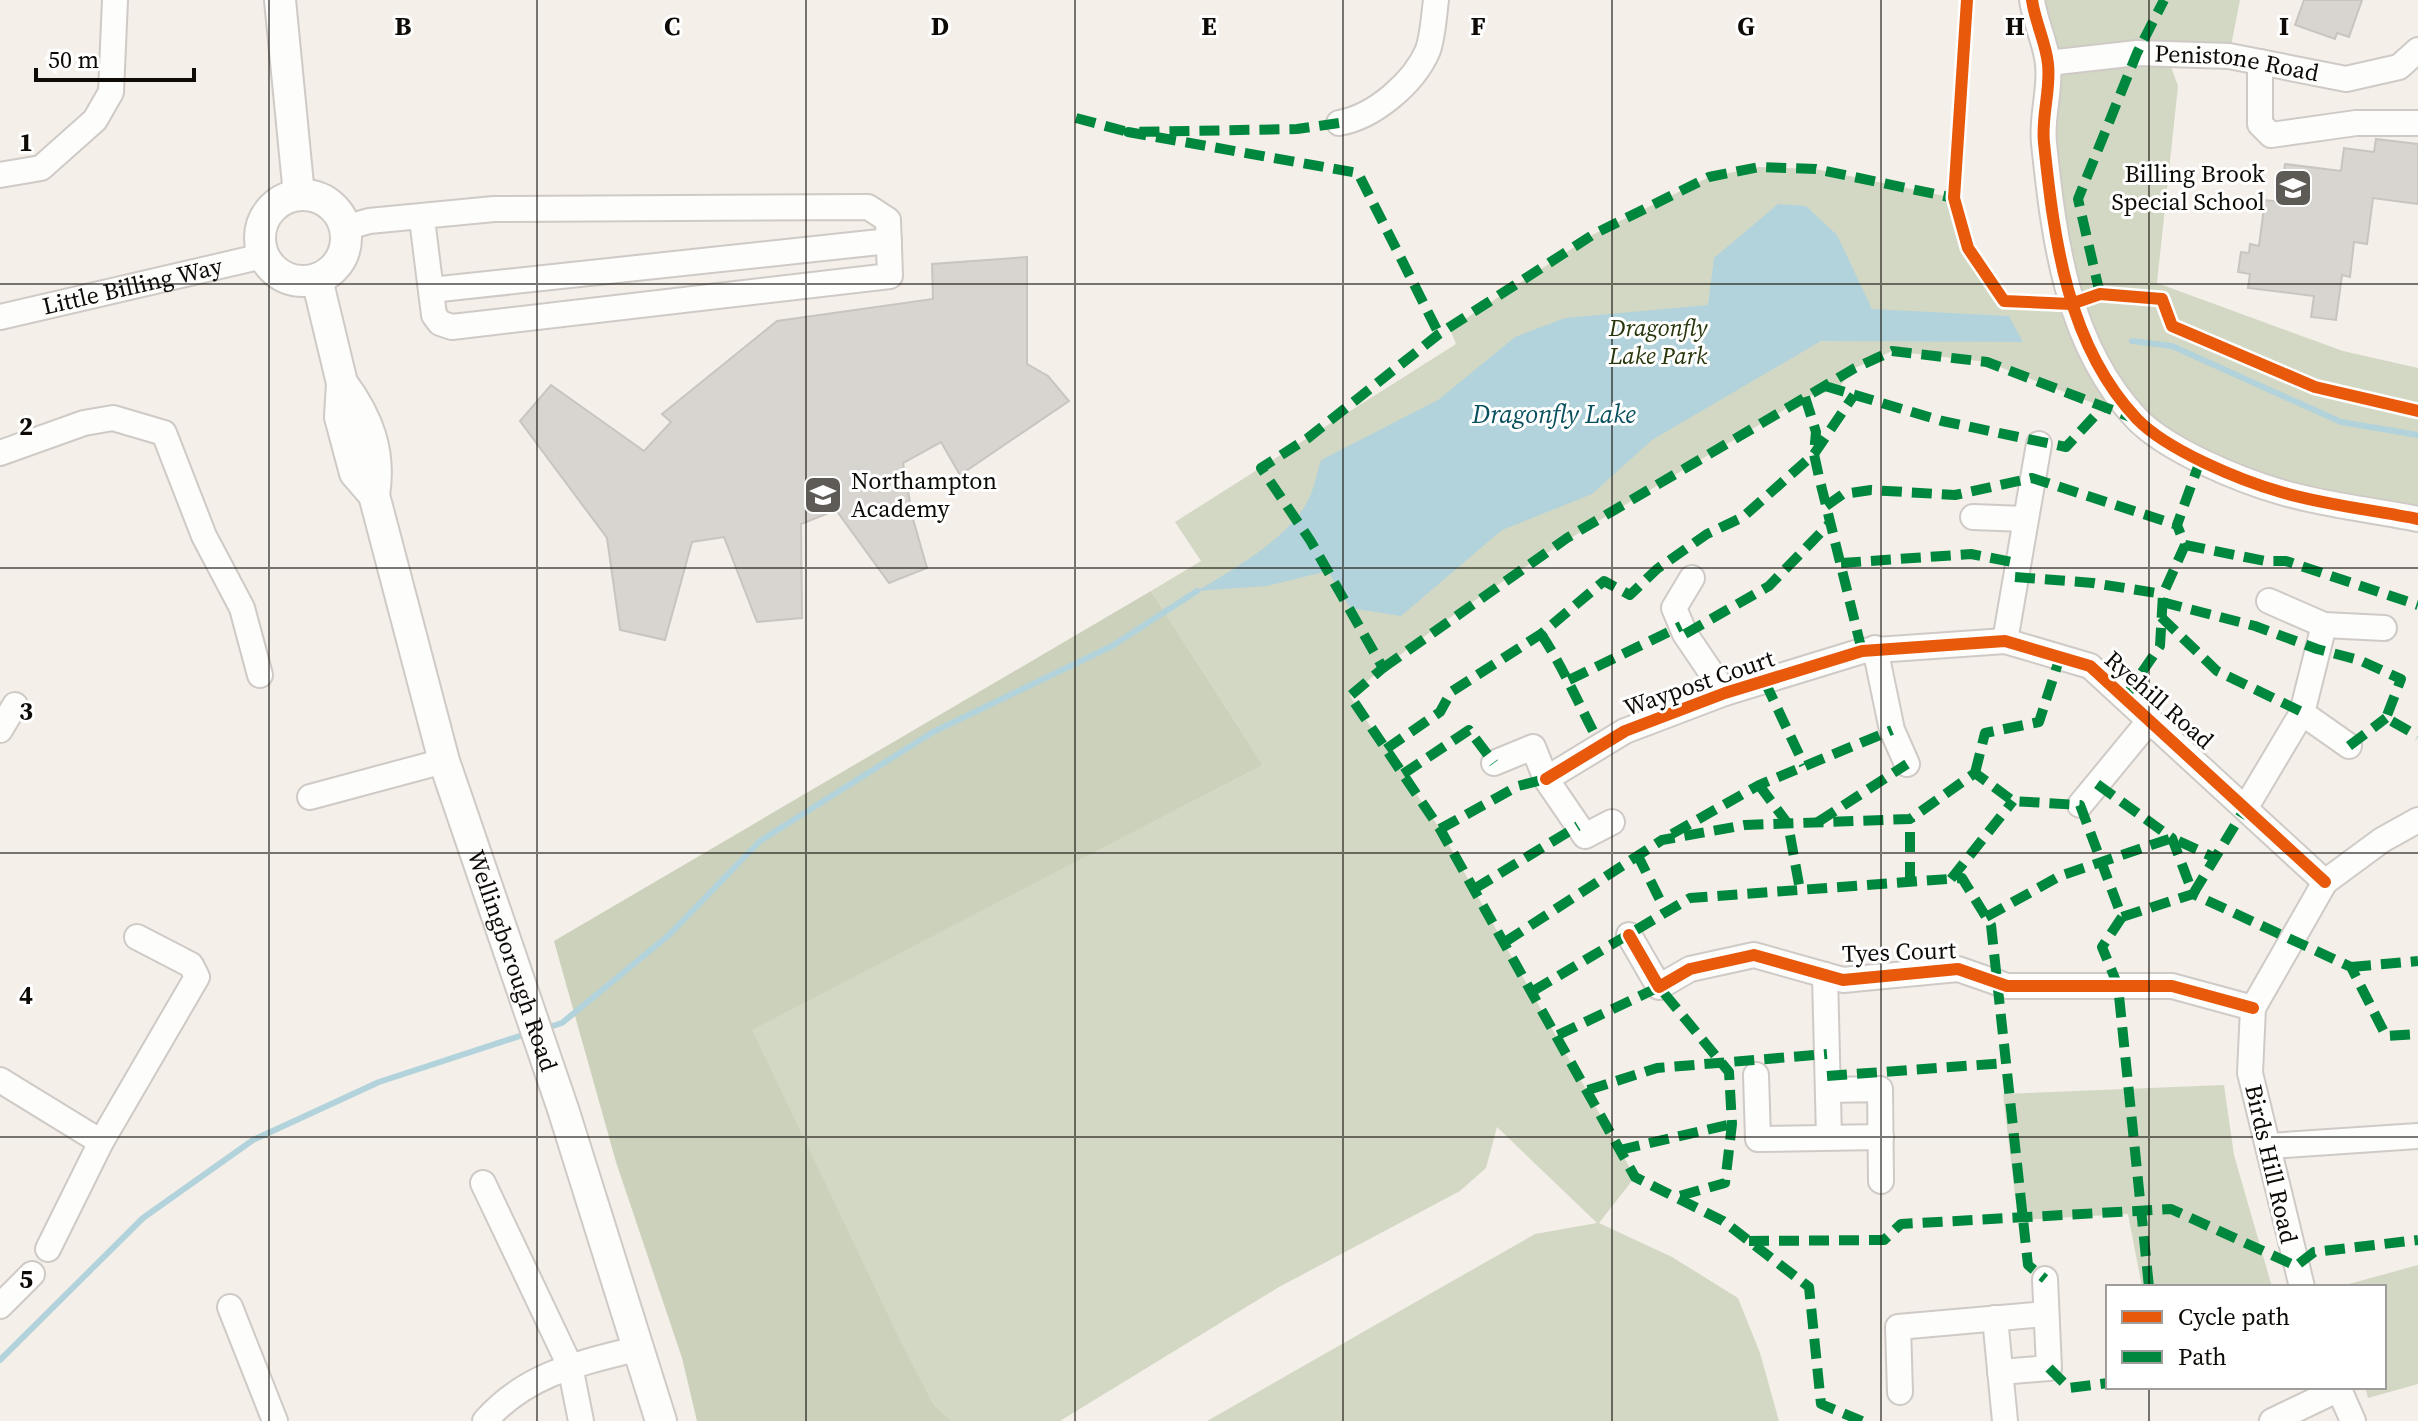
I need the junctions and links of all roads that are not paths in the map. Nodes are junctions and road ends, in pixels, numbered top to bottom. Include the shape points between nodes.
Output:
1 (115, 0) edge
2 (280, 0) edge
3 (1436, 0) edge
4 (2032, 0) edge
5 (2418, 50) edge
6 (2260, 62) junction
7 (2048, 63) junction
8 (1339, 123) dead end
9 (2418, 123) edge
10 (0, 175) edge
11 (299, 195) junction
12 (422, 219) junction
13 (345, 228) junction
14 (889, 241) junction
15 (263, 256) junction
16 (317, 279) junction
17 (431, 290) junction
18 (0, 317) edge
19 (2039, 444) dead end
20 (0, 453) edge
21 (1973, 517) dead end
22 (2024, 519) junction
23 (2418, 519) edge
24 (1692, 578) dead end
25 (2269, 601) dead end
26 (2324, 625) junction
27 (2384, 628) dead end
28 (2005, 641) junction
29 (1875, 648) junction
30 (260, 675) dead end
31 (1725, 693) junction
32 (15, 705) dead end
33 (2302, 713) junction
34 (2150, 720) junction
35 (0, 730) edge
36 (2349, 746) dead end
37 (444, 761) junction
38 (1494, 763) dead end
39 (1907, 764) dead end
40 (1546, 779) junction
41 (310, 797) dead end
42 (2080, 805) dead end
43 (2246, 807) junction
44 (2418, 820) edge
45 (1612, 822) dead end
46 (2325, 882) junction
47 (1629, 935) dead end
48 (137, 937) dead end
49 (1825, 975) junction
50 (2253, 1008) junction
51 (1756, 1075) dead end
52 (0, 1080) edge
53 (1828, 1090) junction
54 (2418, 1136) edge
55 (1829, 1137) junction
56 (1881, 1137) junction
57 (101, 1142) junction
58 (2269, 1146) junction
59 (1881, 1181) dead end
60 (483, 1183) dead end
61 (48, 1249) dead end
62 (32, 1274) dead end
63 (2045, 1279) dead end
64 (2302, 1285) edge
65 (0, 1306) edge
66 (230, 1307) dead end
67 (2045, 1314) junction
68 (1995, 1318) junction
69 (640, 1348) junction
70 (570, 1366) junction
71 (2000, 1372) junction
72 (2336, 1389) edge
73 (2338, 1389) edge
74 (1900, 1392) dead end
75 (275, 1421) edge
76 (485, 1421) edge
77 (581, 1421) edge
78 (661, 1421) edge
79 (2005, 1421) edge
80 (2272, 1421) edge
81 (2353, 1421) edge

1 - 10 street via 111,92 95,120 41,168
2 - 11 main road
3 - 8 street via 1428,50 1399,90 1355,120
4 - 7 street
5 - 6 street, Penistone Road via 2399,67 2346,79
6 - 7 street, Penistone Road via 2137,53
6 - 9 street via 2260,124 2271,135 2356,123
7 - 23 street via 2043,139 2071,304 2089,353 2138,420 2200,461 2282,492
11 - 13 main road via 328,203
11 - 15 main road via 265,216 260,229
12 - 13 street via 369,221
12 - 14 street via 494,209 868,207 888,220
12 - 17 street
13 - 16 main road via 338,264
14 - 17 street
14 - 17 street via 890,276 452,327 434,315
15 - 16 main road via 286,278
15 - 18 street, Little Billing Way
16 - 37 main road, Wellingborough Road via 342,383 340,417 355,473 374,495
19 - 22 street
20 - 30 street via 113,418 164,433 204,536 234,589
21 - 22 street
22 - 28 street
24 - 31 street via 1674,608
25 - 26 street
26 - 27 street
26 - 33 street
28 - 29 street, Ryehill Road
28 - 34 street, Ryehill Road via 2090,666
29 - 31 street, Waypost Court
29 - 39 street via 1892,730
31 - 40 street, Waypost Court via 1625,731
32 - 35 street
33 - 36 street
33 - 43 street
34 - 42 street
34 - 43 street, Ryehill Road
37 - 41 street
37 - 69 main road, Wellingborough Road
38 - 40 street via 1533,747
40 - 45 street via 1585,836
43 - 46 street, Ryehill Road
44 - 46 street, Birds Hill Road
46 - 50 street, Birds Hill Road
47 - 49 street, Tyes Court via 1659,987 1690,969 1754,955
48 - 57 street via 191,965 197,977
49 - 50 street, Tyes Court via 1843,980 1958,969 2007,986 2172,986
49 - 53 street, Tyes Court
50 - 58 street, Birds Hill Road via 2250,1073
51 - 55 street via 1758,1139
52 - 57 street
53 - 55 street, Tyes Court
53 - 56 street via 1880,1089
54 - 58 street
55 - 56 street
56 - 59 street
57 - 61 street
58 - 64 street, Birds Hill Road
60 - 70 street
62 - 65 street
63 - 67 street
66 - 75 street
67 - 68 street
67 - 71 street via 2049,1368
68 - 71 street
68 - 74 street via 1898,1327
69 - 70 street
69 - 78 main road, Wellingborough Road
70 - 76 street via 515,1392
70 - 77 street
71 - 79 street
72 - 80 street
73 - 81 street

